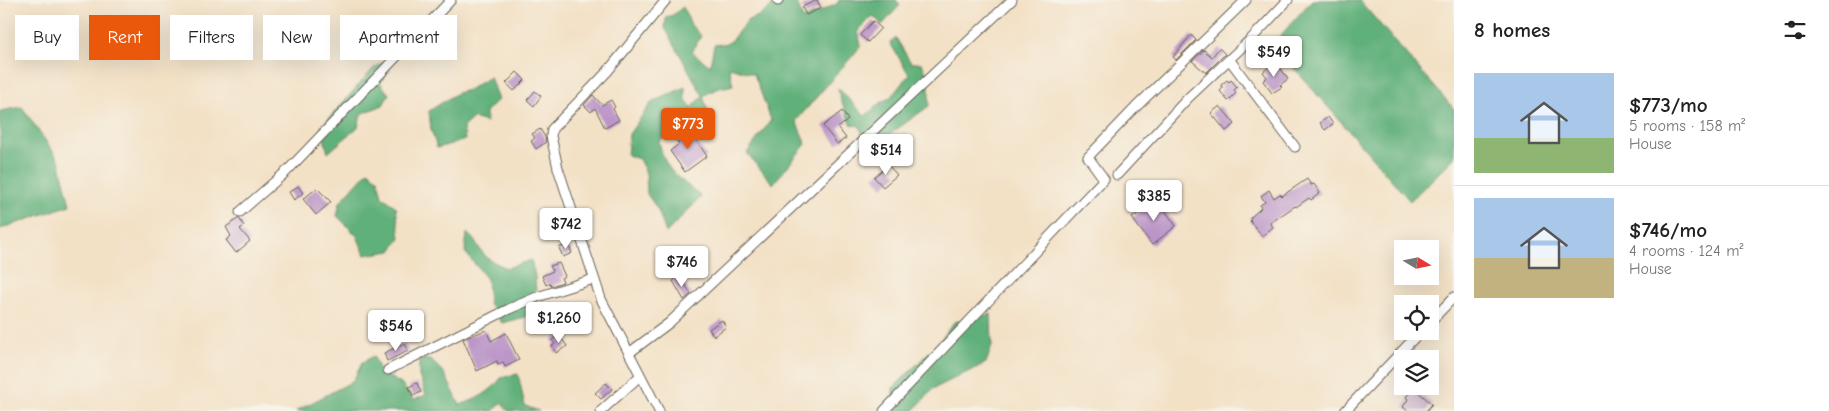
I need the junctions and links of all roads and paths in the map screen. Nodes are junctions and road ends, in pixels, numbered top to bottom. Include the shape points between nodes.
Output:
1 (451, 0) edge
2 (666, 0) edge
3 (1012, 0) edge
4 (1246, 0) edge
5 (1288, 0) edge
6 (1229, 59) junction
7 (1295, 147) dead end
8 (1117, 175) dead end
9 (240, 212) dead end
10 (594, 279) junction
11 (1452, 303) edge
12 (1439, 314) edge
13 (1412, 340) edge
14 (629, 353) junction
15 (388, 370) dead end
16 (640, 376) junction
17 (601, 411) edge
18 (659, 411) edge
19 (884, 411) edge
20 (1345, 411) edge

1 - 9 street via 287,171
2 - 10 street via 607,72 552,129 558,168
3 - 14 street via 669,323
4 - 19 street via 1088,157 1104,179
5 - 6 street
6 - 7 street
6 - 8 street
10 - 14 street
10 - 15 street via 536,297
11 - 12 street
13 - 20 street
14 - 16 street
16 - 17 street
16 - 18 street

